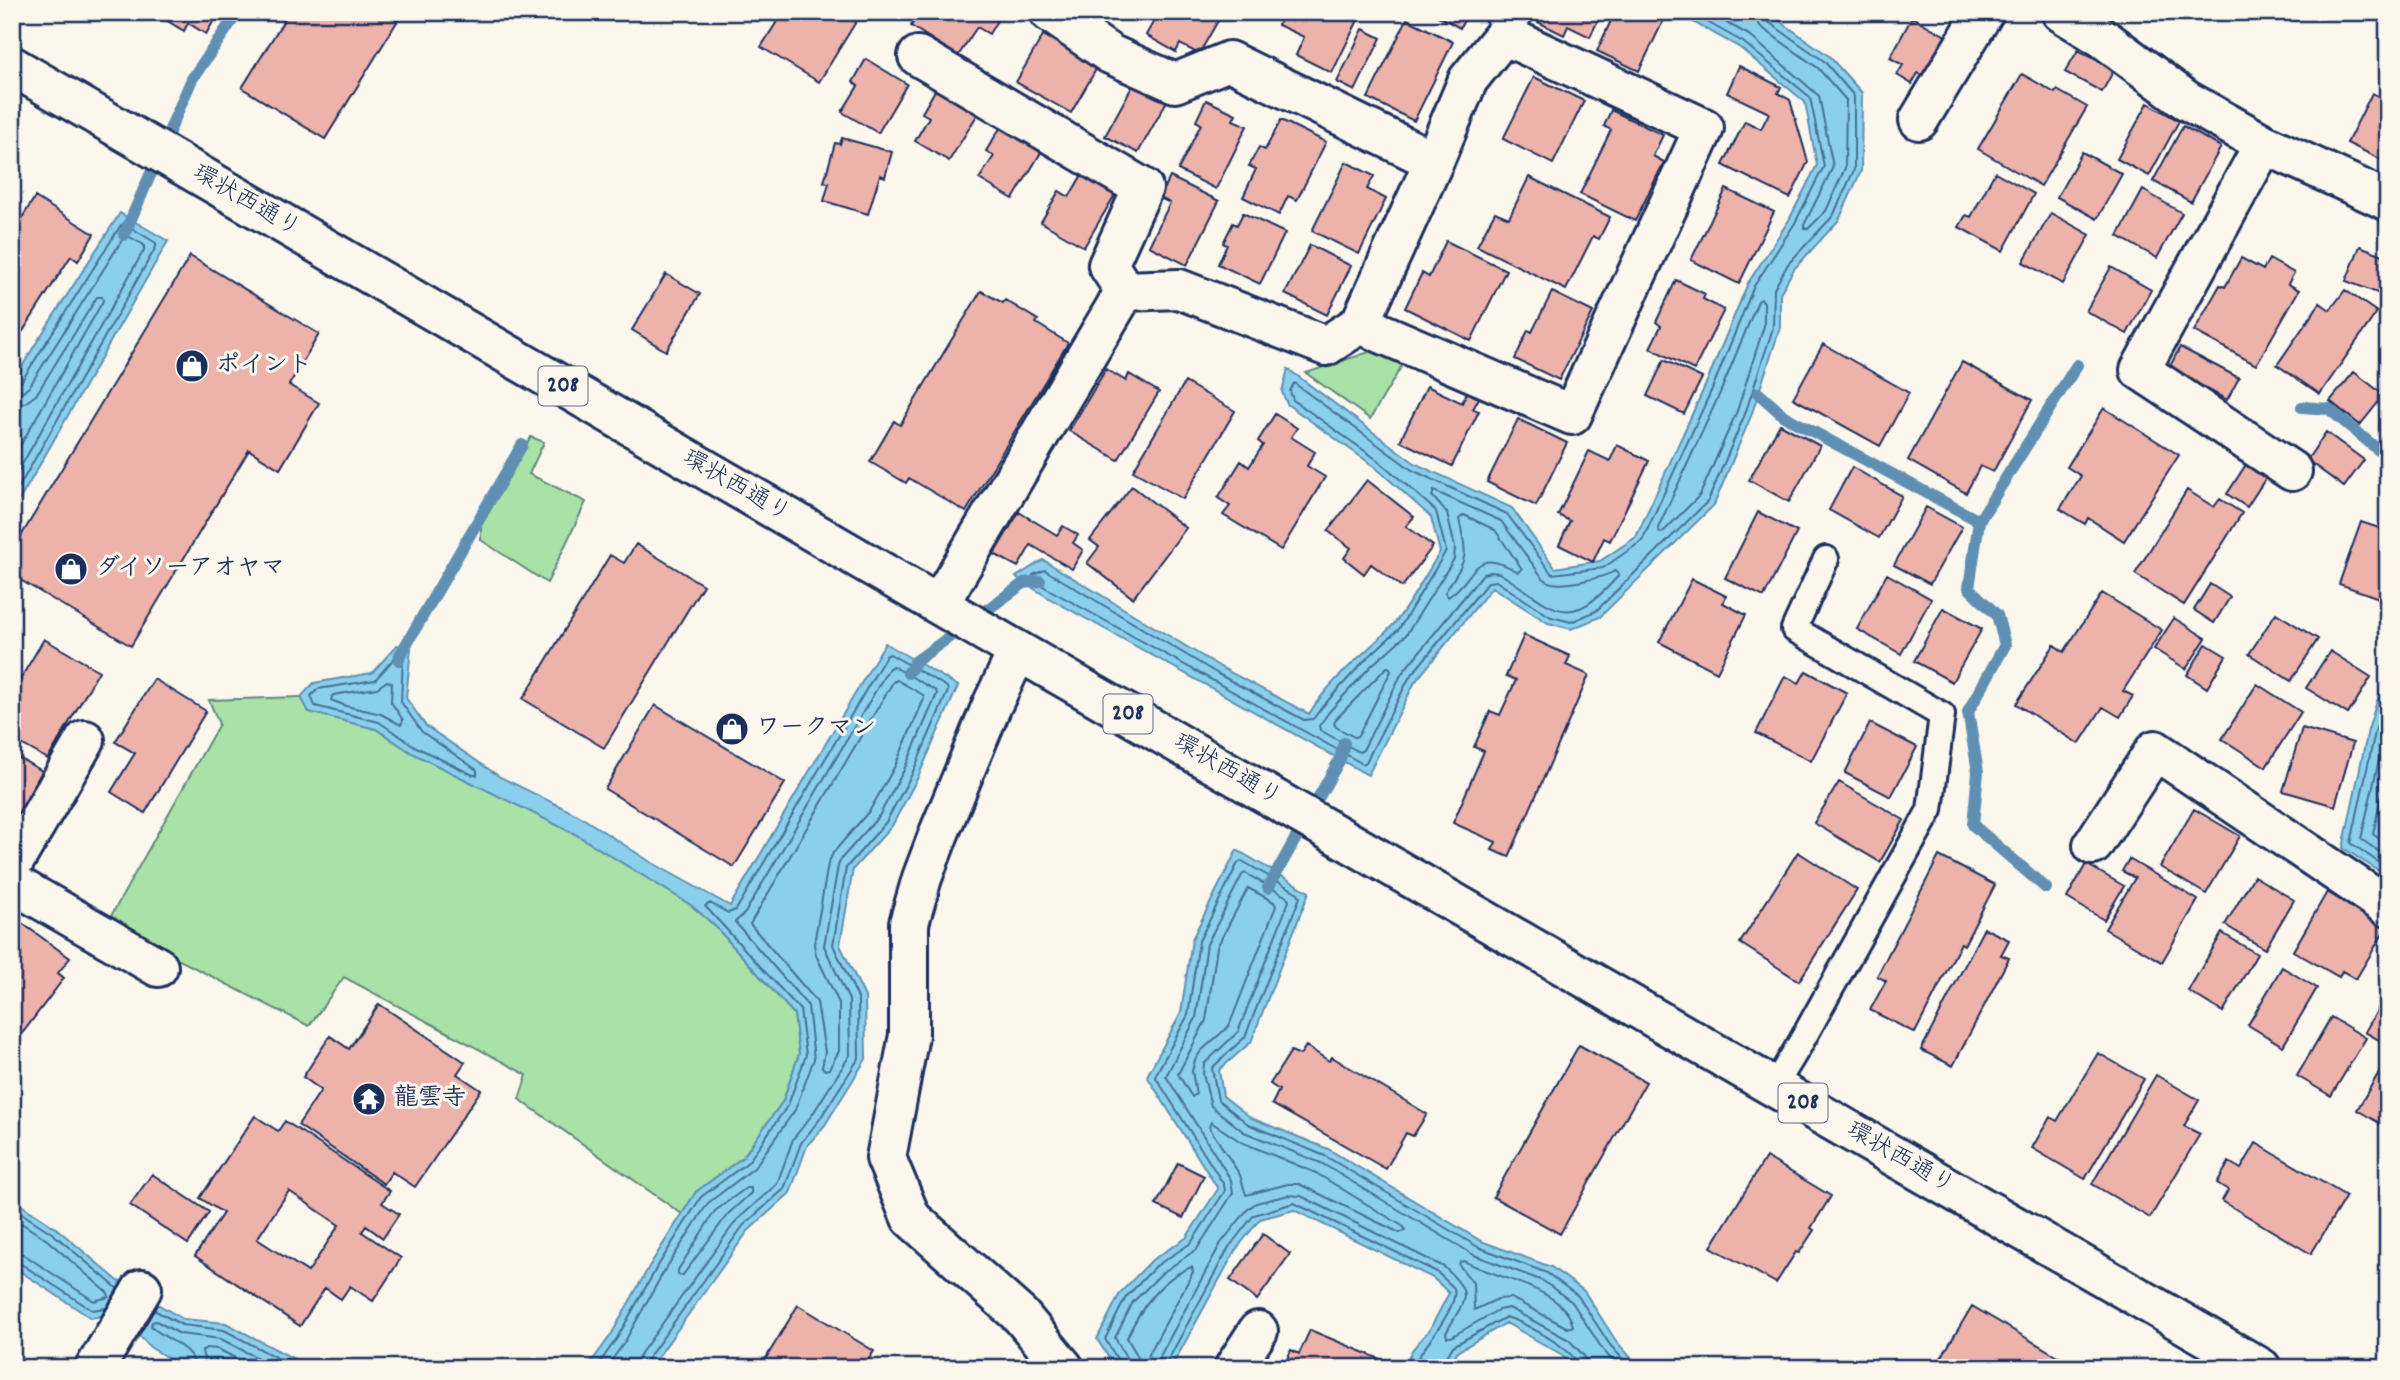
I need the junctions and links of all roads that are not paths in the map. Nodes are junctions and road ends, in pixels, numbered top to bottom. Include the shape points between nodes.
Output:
1 (1049, 12) edge
2 (1984, 12) edge
3 (2061, 12) edge
4 (1508, 24) edge
5 (918, 56) dead end
6 (12, 66) edge
7 (1919, 120) dead end
8 (2264, 144) junction
9 (1434, 161) junction
10 (2388, 201) edge
11 (1125, 291) junction
12 (1360, 324) junction
13 (2292, 471) dead end
14 (1826, 559) dead end
15 (943, 607) junction
16 (1006, 643) junction
17 (85, 740) dead end
18 (2093, 845) dead end
19 (12, 864) edge
20 (12, 883) edge
21 (2388, 907) edge
22 (158, 967) dead end
23 (1774, 1087) junction
24 (142, 1289) dead end
25 (1258, 1331) dead end
26 (95, 1368) edge
27 (1064, 1368) edge
28 (1234, 1368) edge
29 (2262, 1368) edge

1 - 9 main road via 1110,54 1175,83 1229,61
2 - 7 main road
3 - 8 main road via 2186,100
4 - 9 main road via 1468,80
4 - 12 main road via 1704,128 1572,415
5 - 11 main road via 1143,188 1108,265
6 - 15 main road, 環状西通り / 208
8 - 10 main road
8 - 13 main road via 2140,370
9 - 12 main road
11 - 12 main road via 1179,289 1326,346
11 - 15 main road
14 - 23 lane via 1794,629 1942,715 1930,810
15 - 16 main road, 環状西通り / 208
16 - 23 main road, 環状西通り / 208
16 - 27 main road via 992,705 939,833 909,923 909,1035 886,1158 911,1218 1021,1316
17 - 19 main road
18 - 21 main road via 2155,750
20 - 22 main road
23 - 29 main road, 環状西通り / 208
24 - 26 main road
25 - 28 main road

